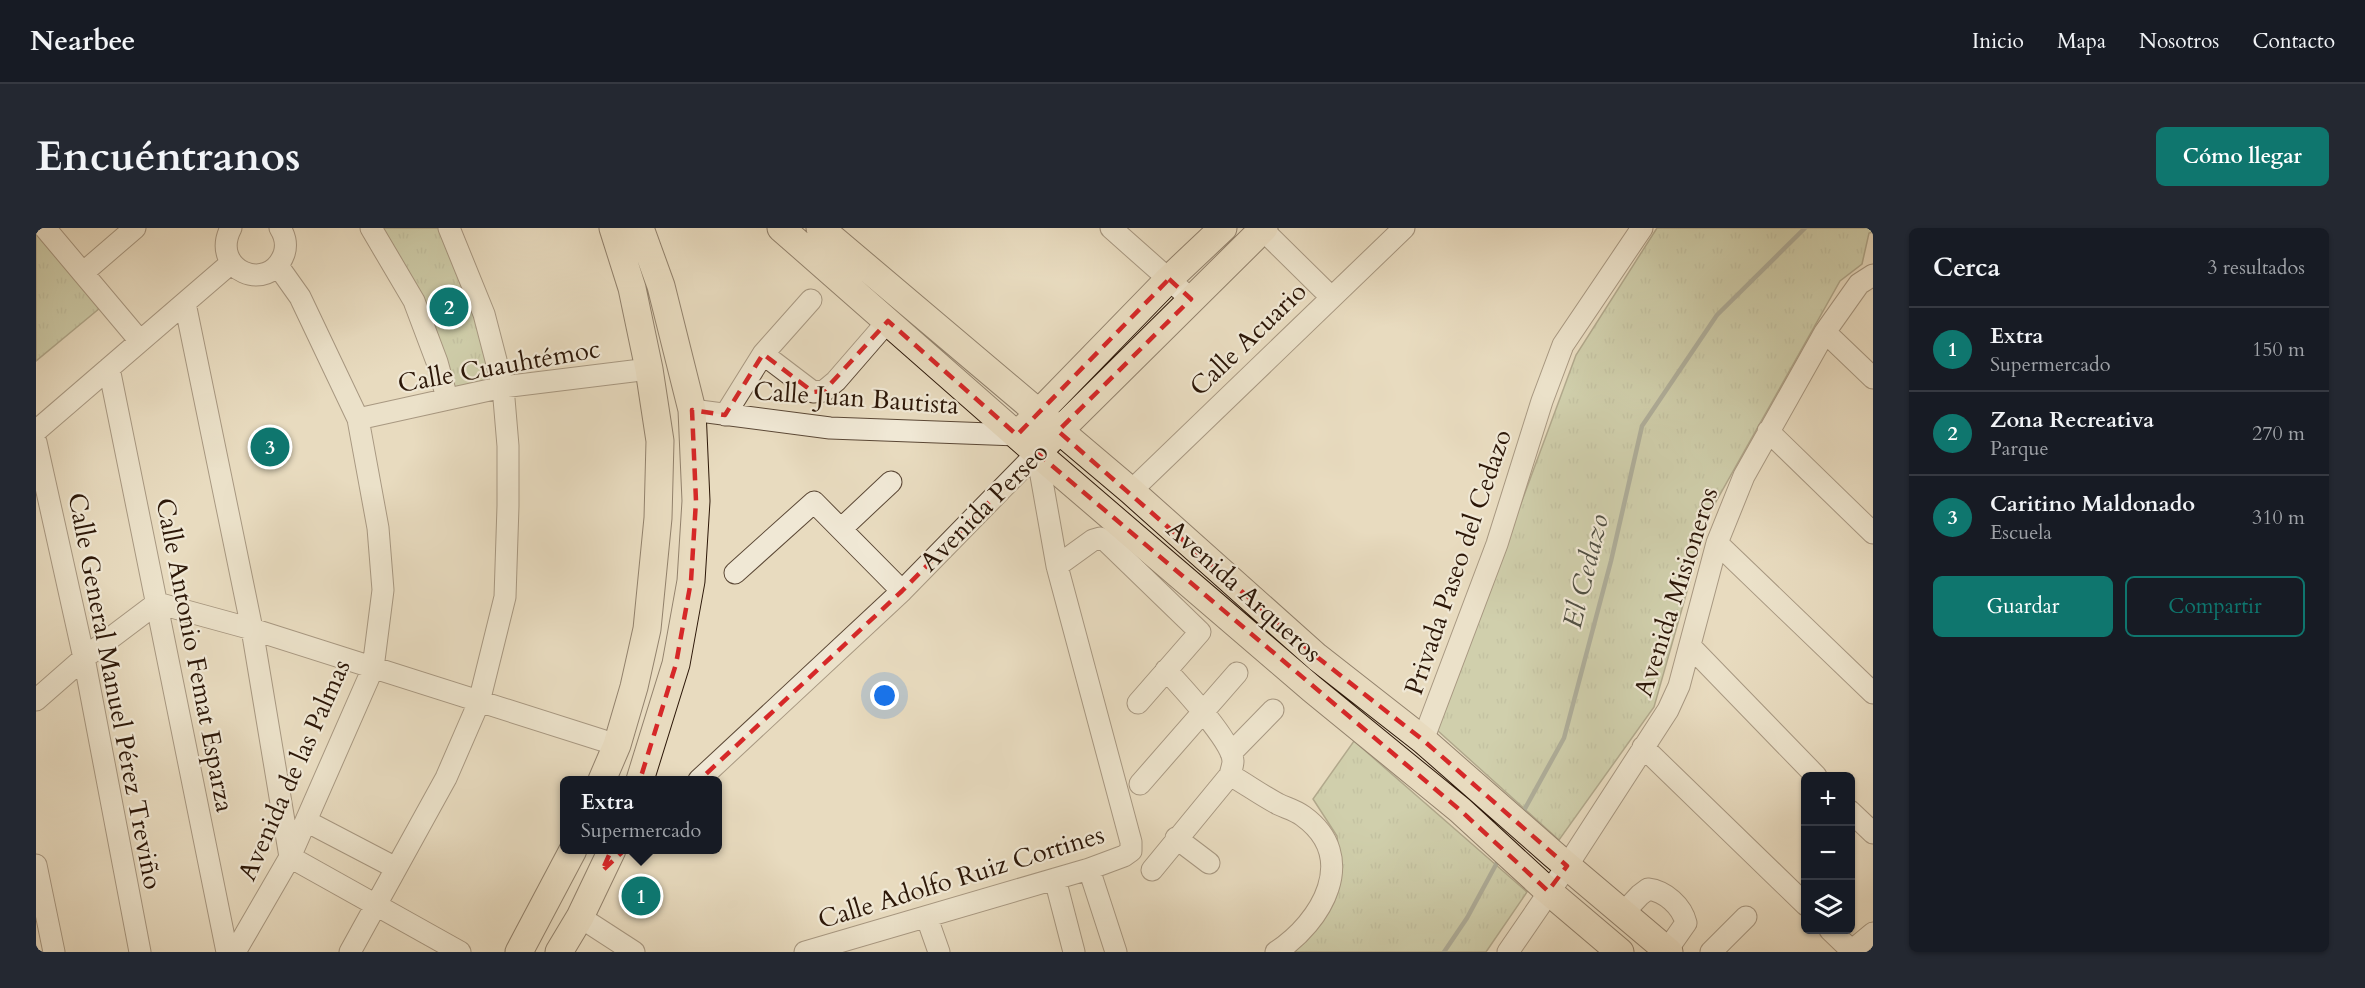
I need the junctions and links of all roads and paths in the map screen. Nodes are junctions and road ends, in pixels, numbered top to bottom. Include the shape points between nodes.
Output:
1 (45, 228) edge
2 (135, 228) edge
3 (230, 228) edge
4 (280, 228) edge
5 (371, 228) edge
6 (448, 228) edge
7 (613, 228) edge
8 (640, 228) edge
9 (781, 228) edge
10 (820, 228) edge
11 (1112, 228) edge
12 (1223, 228) edge
13 (1404, 228) edge
14 (1642, 228) edge
15 (1264, 229) edge
16 (231, 263) junction
17 (278, 266) junction
18 (84, 272) junction
19 (1169, 279) junction
20 (1868, 280) edge
21 (1331, 297) junction
22 (1191, 299) junction
23 (811, 300) dead end
24 (185, 303) junction
25 (888, 321) junction
26 (1825, 332) junction
27 (140, 341) junction
28 (763, 354) junction
29 (109, 368) junction
30 (649, 369) junction
31 (1873, 378) edge
32 (503, 387) junction
33 (447, 398) junction
34 (692, 410) junction
35 (1038, 413) junction
36 (725, 415) junction
37 (358, 419) junction
38 (36, 431) edge
39 (1058, 431) junction
40 (1768, 431) junction
41 (1017, 435) junction
42 (36, 442) edge
43 (1037, 453) junction
44 (891, 482) dead end
45 (1131, 491) junction
46 (841, 529) junction
47 (1873, 533) edge
48 (1717, 543) junction
49 (1057, 566) junction
50 (735, 573) dead end
51 (902, 591) junction
52 (157, 603) junction
53 (252, 629) junction
54 (1690, 646) junction
55 (84, 658) junction
56 (373, 668) junction
57 (1166, 670) junction
58 (1237, 673) dead end
59 (1873, 693) edge
60 (36, 700) edge
61 (479, 702) junction
62 (1138, 703) dead end
63 (1203, 710) junction
64 (1273, 710) dead end
65 (1423, 740) junction
66 (617, 746) junction
67 (1642, 747) junction
68 (1231, 753) junction
69 (1811, 772) edge
70 (1230, 775) junction
71 (604, 776) edge
72 (641, 776) edge
73 (703, 776) edge
74 (1140, 784) dead end
75 (1855, 815) edge
76 (306, 820) junction
77 (1873, 833) edge
78 (1176, 838) junction
79 (570, 854) edge
80 (290, 857) junction
81 (607, 860) edge
82 (1560, 860) junction
83 (1209, 863) dead end
84 (36, 865) edge
85 (396, 868) junction
86 (1089, 869) junction
87 (1152, 870) dead end
88 (1055, 879) junction
89 (1542, 885) junction
90 (1801, 900) edge
91 (377, 905) junction
92 (1623, 913) junction
93 (580, 917) junction
94 (1746, 917) dead end
95 (927, 918) junction
96 (1873, 933) edge
97 (1834, 934) edge
98 (1668, 951) edge
99 (1851, 951) edge
100 (54, 952) edge
101 (140, 952) edge
102 (227, 952) edge
103 (235, 952) edge
104 (350, 952) edge
105 (460, 952) edge
106 (519, 952) edge
107 (559, 952) edge
108 (634, 952) edge
109 (806, 952) edge
110 (939, 952) edge
111 (1074, 952) edge
112 (1116, 952) edge
113 (1276, 952) edge
114 (1508, 952) edge
115 (1620, 952) edge
116 (1712, 952) edge

1 - 18 street
2 - 18 street
3 - 16 street via 226,243
4 - 17 street via 285,250
5 - 33 street via 414,301
6 - 32 street via 484,314
7 - 30 main road via 632,288
8 - 34 main road via 661,286
9 - 25 main road, Avenida Arqueros
10 - 35 main road, Avenida Arqueros
11 - 19 street
12 - 19 main road, Avenida Perseo
13 - 21 street, Calle Acuario
14 - 65 street, Privada Paseo del Cedazo via 1563,345 1497,544
15 - 21 street
15 - 22 main road, Avenida Perseo
16 - 17 street via 248,274 261,275
16 - 24 street
17 - 37 street, Avenida de las Palmas via 300,297
18 - 27 street
19 - 22 street
19 - 35 main road, Avenida Perseo
20 - 26 street, Avenida Misioneros
21 - 45 street, Calle Acuario
22 - 39 main road, Avenida Perseo
23 - 28 street
24 - 27 street
24 - 53 street
25 - 28 street via 824,391 813,392
25 - 41 main road, Avenida Arqueros
26 - 31 street
26 - 40 street, Avenida Misioneros
27 - 29 street
28 - 36 street
29 - 38 street
29 - 52 street, Calle Antonio Femat Esparza
30 - 32 street, Calle Cuauhtémoc
30 - 66 main road via 660,441 658,518 647,629
32 - 33 street, Calle Cuauhtémoc
32 - 61 street via 508,446 506,597
33 - 37 street, Calle Cuauhtémoc
34 - 36 street, Calle Juan Bautista
34 - 72 main road via 696,501 691,581 676,664
35 - 39 main road, Avenida Arqueros
35 - 41 main road, Avenida Perseo
36 - 41 street, Calle Juan Bautista via 830,428
37 - 56 street, Avenida de las Palmas via 378,528 383,590
39 - 43 main road, Avenida Perseo
39 - 45 main road, Avenida Arqueros
40 - 47 street
40 - 48 street, Avenida Misioneros via 1744,476
41 - 43 main road, Avenida Arqueros
42 - 55 street, Calle General Manuel Pérez Treviño
43 - 49 street
43 - 51 street, Avenida Perseo
43 - 89 main road, Avenida Arqueros via 1460,810
44 - 46 street
45 - 65 main road, Avenida Arqueros via 1317,657
46 - 50 street via 814,502
46 - 51 street
48 - 54 street, Avenida Misioneros
48 - 59 street
49 - 57 street via 1093,540 1106,541 1200,632
49 - 86 street, Calle Adolfo Ruiz Cortines via 1131,850
51 - 73 street, Avenida Perseo
52 - 53 street
52 - 55 street
52 - 102 street, Calle Antonio Femat Esparza
53 - 56 street
53 - 80 street
54 - 67 street, Avenida Misioneros via 1672,702
54 - 69 street
55 - 60 street
55 - 101 street, Calle General Manuel Pérez Treviño
56 - 61 street
56 - 76 street, Avenida de las Palmas
57 - 62 street
57 - 63 street
58 - 63 street
61 - 66 street
61 - 85 street via 446,778
63 - 68 street
63 - 74 street
64 - 68 street
65 - 82 main road, Avenida Arqueros
66 - 71 main road
67 - 82 street, Avenida Misioneros
67 - 90 street
68 - 70 street
70 - 78 street
70 - 113 street via 1302,815 1318,830 1331,851 1331,886 1308,924
75 - 77 street
76 - 80 street, Avenida de las Palmas
76 - 85 street
78 - 83 street
78 - 87 street
79 - 106 main road
80 - 91 street
80 - 103 street, Avenida de las Palmas
81 - 93 main road
82 - 89 street, Avenida Misioneros
82 - 92 main road, Avenida Arqueros
84 - 100 street
85 - 91 street
86 - 88 street, Calle Adolfo Ruiz Cortines
86 - 112 street
88 - 95 street, Calle Adolfo Ruiz Cortines
88 - 111 street
89 - 114 street, Avenida Misioneros
89 - 115 main road, Avenida Arqueros
91 - 104 street
91 - 105 street
92 - 98 main road, Avenida Arqueros
92 - 98 street via 1648,889 1656,890 1677,906 1686,923
93 - 107 main road
93 - 108 street
94 - 116 street
95 - 109 street, Calle Adolfo Ruiz Cortines
95 - 110 street
96 - 99 street
97 - 99 street

